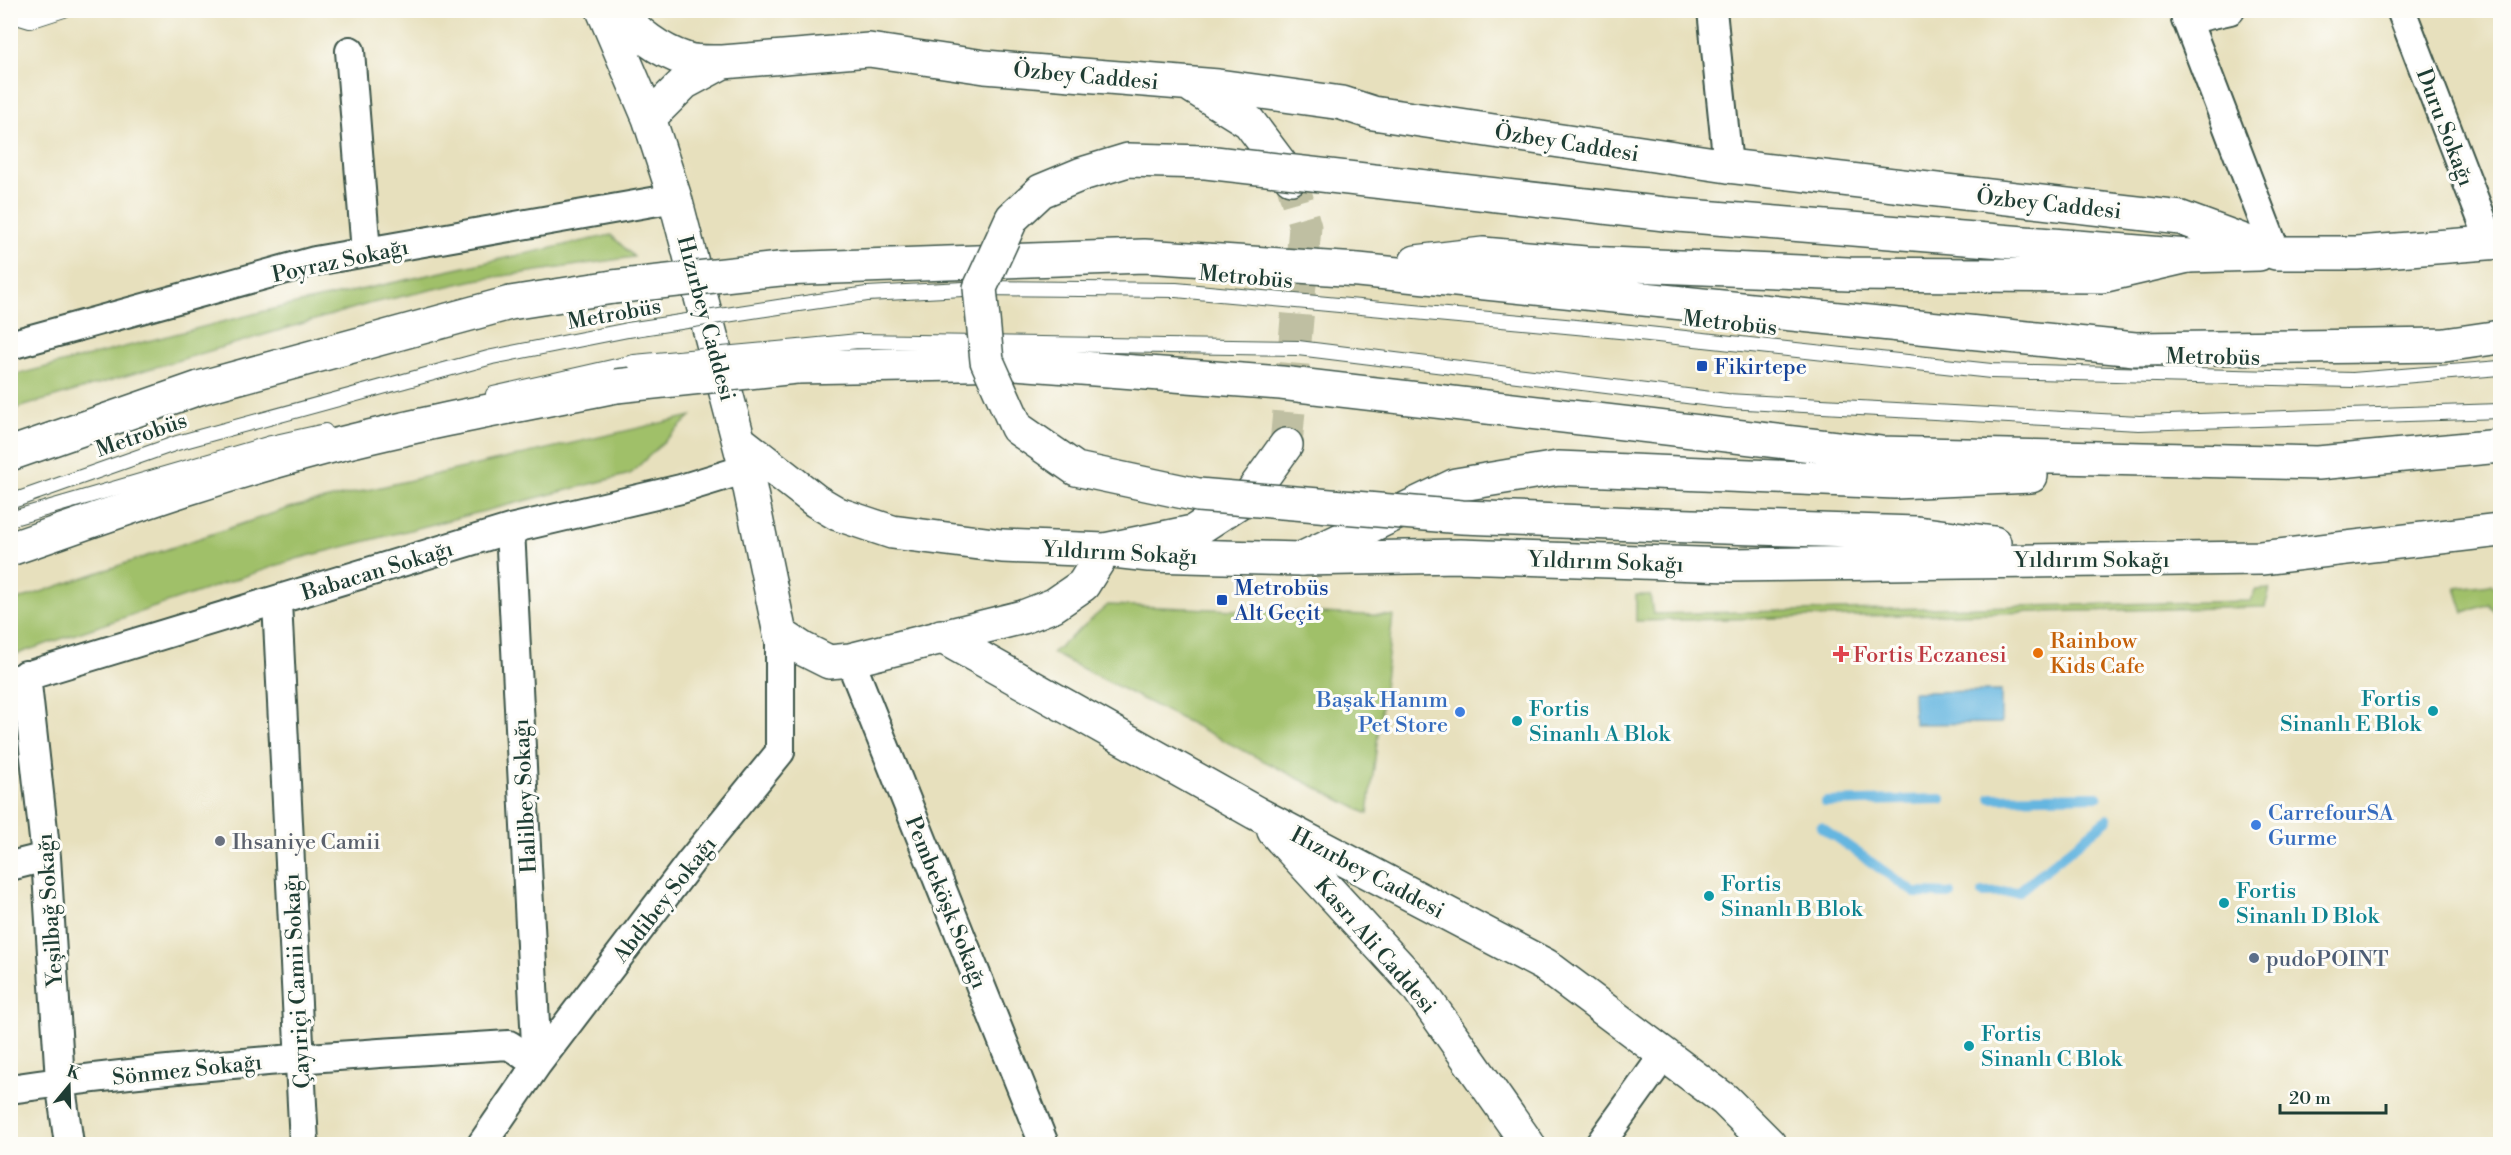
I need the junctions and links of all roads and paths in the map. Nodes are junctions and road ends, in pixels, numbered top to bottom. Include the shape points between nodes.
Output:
1 (64, 10) edge
2 (603, 10) edge
3 (622, 10) edge
4 (1712, 10) edge
5 (2230, 10) edge
6 (2401, 10) edge
7 (10, 15) edge
8 (2185, 15) edge
9 (350, 51) dead end
10 (723, 62) junction
11 (1188, 84) junction
12 (649, 118) junction
13 (1728, 166) junction
14 (1291, 178) tunnel mouth
15 (675, 198) junction
16 (2496, 242) edge
17 (366, 252) junction
18 (2276, 253) junction
19 (2188, 256) junction
20 (1358, 270) junction
21 (2500, 337) edge
22 (10, 345) edge
23 (798, 357) junction
24 (2500, 368) edge
25 (625, 374) junction
26 (476, 398) dead end
27 (2500, 411) edge
28 (339, 428) dead end
29 (1286, 445) tunnel mouth
30 (2500, 446) edge
31 (10, 454) edge
32 (742, 455) junction
33 (2318, 463) junction
34 (10, 502) edge
35 (10, 519) edge
36 (510, 529) junction
37 (2500, 530) edge
38 (10, 549) edge
39 (1105, 550) junction
40 (1301, 559) junction
41 (2126, 559) junction
42 (277, 602) junction
43 (780, 634) junction
44 (941, 636) junction
45 (850, 660) junction
46 (18, 678) edge
47 (1256, 813) junction
48 (46, 857) junction
49 (10, 866) edge
50 (1664, 1055) junction
51 (301, 1058) junction
52 (537, 1064) junction
53 (60, 1081) junction
54 (10, 1089) edge
55 (69, 1144) edge
56 (304, 1144) edge
57 (482, 1144) edge
58 (1044, 1144) edge
59 (1528, 1144) edge
60 (1600, 1144) edge
61 (1769, 1144) edge

1 - 7 lane via 30,21
2 - 12 main road, Hızırbey Caddesi
3 - 10 main road via 627,22 661,48 686,60
4 - 13 street
5 - 8 street
6 - 16 street, Duru Sokağı
8 - 18 street
9 - 17 street
10 - 11 main road, Özbey Caddesi via 869,50 985,67
10 - 12 main road, Özbey Caddesi via 684,82
11 - 13 main road, Özbey Caddesi via 1342,103 1373,113
11 - 14 main road via 1250,122
12 - 15 main road, Hızırbey Caddesi
13 - 18 main road, Özbey Caddesi via 2181,218
15 - 17 street, Poyraz Sokağı
15 - 32 main road, Hızırbey Caddesi
16 - 18 main road, Özbey Caddesi via 2357,253
17 - 22 street, Poyraz Sokağı via 315,261
18 - 19 main road
19 - 20 main road via 2102,276 1849,274 1483,254
19 - 41 main road, bridge via 1665,214 1206,162 1128,160 1041,191 1012,218 980,288 987,361 1017,428 1076,469 1198,495 1462,518 1917,533
20 - 21 main road via 2135,349 2445,345
20 - 31 main road, bridge via 1144,256 780,268 614,287 510,303 199,387
23 - 25 main road, bridge
23 - 27 lane via 858,341 1298,348 1727,401 2139,423
23 - 33 main road via 1015,363 1281,383 1880,453
24 - 34 lane, Metrobüs, bridge via 2353,380 1991,371 1630,332 1176,290 983,288 867,294 628,330 492,357 177,443
25 - 26 lane
25 - 38 main road via 309,452
28 - 35 lane, Metrobüs
29 - 39 main road via 1250,495 1193,532
30 - 33 main road
32 - 36 street, Babacan Sokağı via 681,489
32 - 39 main road, Yıldırım Sokağı via 838,514 892,532 1002,546
32 - 43 main road, Hızırbey Caddesi
33 - 40 main road via 1895,482 1558,468 1456,485
36 - 42 street, Babacan Sokağı
36 - 52 street, Halilbey Sokağı
37 - 41 main road, Yıldırım Sokağı via 2261,558
39 - 40 main road, Yıldırım Sokağı
39 - 44 main road via 1083,585 1054,605
40 - 41 main road, Yıldırım Sokağı via 1460,556 1730,565
42 - 46 street, Babacan Sokağı
42 - 51 street, Çayıriçi Camii Sokağı
43 - 45 main road via 829,662
43 - 52 street, Abdibey Sokağı via 780,752 692,860
44 - 45 main road
44 - 47 main road, Hızırbey Caddesi
45 - 58 street, Pembeköşk Sokağı
46 - 48 street, Yeşilbağ Sokağı
47 - 50 main road, Hızırbey Caddesi via 1545,965
47 - 59 main road, Kasrı Ali Caddesi via 1416,985
48 - 49 street
48 - 53 street, Yeşilbağ Sokağı
50 - 60 street
50 - 61 main road, Hızırbey Caddesi via 1725,1100
51 - 52 street, Sönmez Sokağı via 509,1045
51 - 53 street, Sönmez Sokağı
51 - 56 street, Çayıriçi Camii Sokağı
52 - 57 street, Abdibey Sokağı
53 - 54 street, Sönmez Sokağı
53 - 55 street, Yeşilbağ Sokağı

